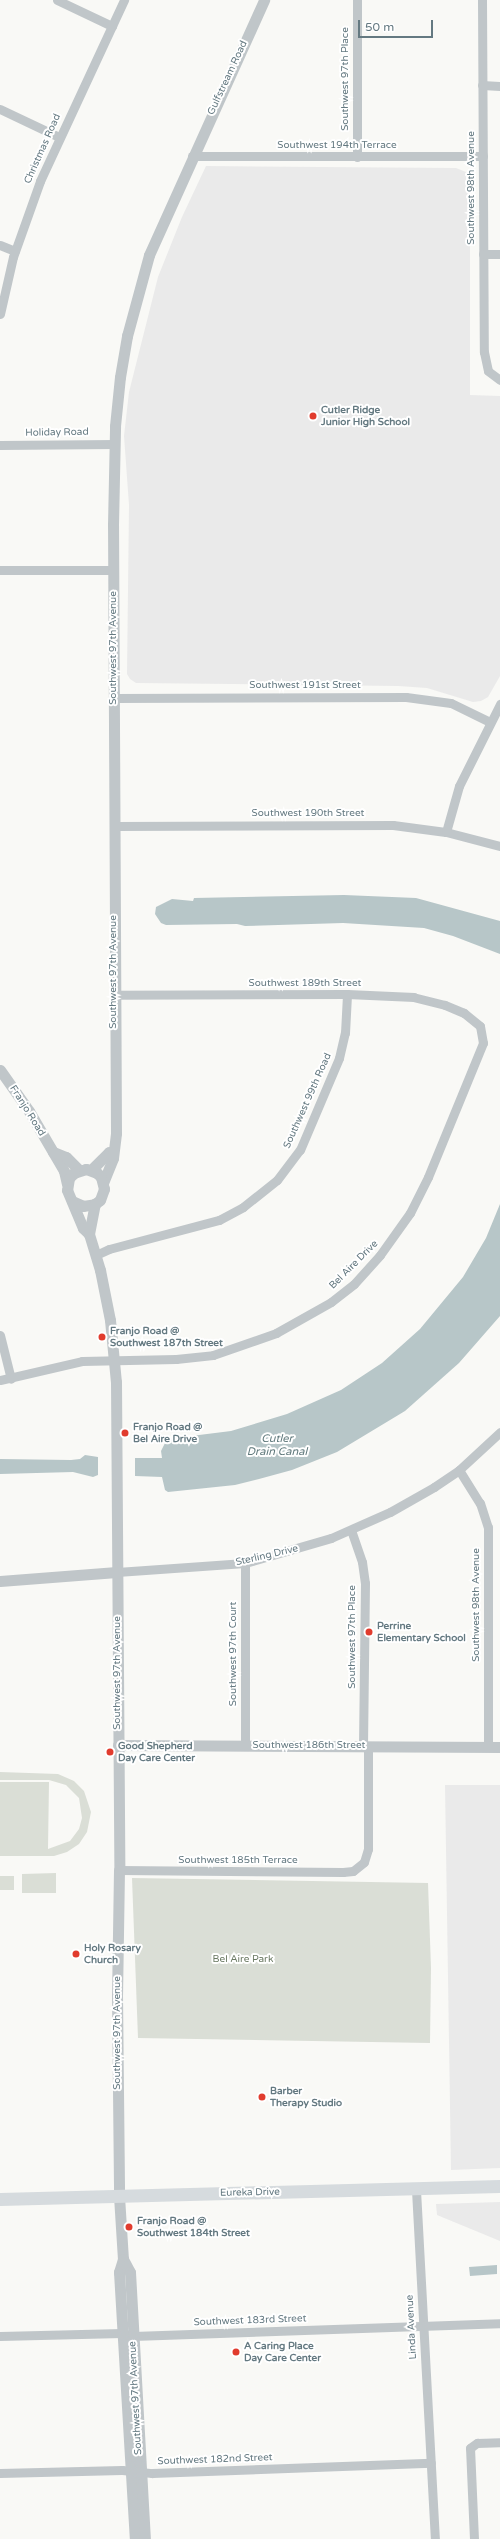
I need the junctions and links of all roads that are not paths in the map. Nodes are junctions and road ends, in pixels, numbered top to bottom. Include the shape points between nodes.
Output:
1 (57, 0) edge
2 (124, 0) edge
3 (264, 0) edge
4 (357, 0) edge
5 (482, 0) edge
6 (112, 26) junction
7 (482, 85) junction
8 (500, 86) edge
9 (0, 109) edge
10 (59, 137) junction
11 (192, 156) junction
12 (483, 156) junction
13 (357, 157) junction
14 (0, 245) edge
15 (15, 251) junction
16 (483, 254) junction
17 (500, 254) edge
18 (0, 314) edge
19 (500, 380) edge
20 (115, 444) junction
21 (0, 445) edge
22 (0, 570) edge
23 (113, 570) junction
24 (114, 698) junction
25 (500, 704) edge
26 (490, 722) junction
27 (115, 826) junction
28 (446, 832) junction
29 (500, 846) edge
30 (346, 994) junction
31 (114, 996) junction
32 (483, 1035) joint
33 (0, 1070) edge
34 (53, 1152) junction
35 (112, 1152) junction
36 (79, 1170) junction
37 (92, 1170) junction
38 (103, 1183) junction
39 (67, 1184) junction
40 (72, 1201) junction
41 (95, 1204) junction
42 (89, 1234) junction
43 (96, 1255) junction
44 (0, 1334) edge
45 (115, 1360) junction
46 (11, 1379) junction
47 (0, 1380) edge
48 (500, 1432) edge
49 (459, 1470) junction
50 (351, 1530) junction
51 (245, 1563) junction
52 (117, 1572) junction
53 (0, 1581) edge
54 (118, 1745) junction
55 (245, 1745) junction
56 (366, 1746) junction
57 (488, 1748) junction
58 (500, 1748) edge
59 (356, 1869) joint
60 (119, 1870) junction
61 (500, 2186) edge
62 (416, 2190) junction
63 (120, 2196) junction
64 (0, 2199) edge
65 (500, 2323) edge
66 (423, 2326) junction
67 (128, 2334) junction
68 (0, 2336) edge
69 (500, 2442) edge
70 (431, 2463) junction
71 (136, 2471) junction
72 (0, 2473) edge
73 (135, 2539) edge
74 (145, 2539) edge
75 (435, 2539) edge
76 (474, 2539) edge

1 - 6 street
2 - 6 street, Christmas Road
3 - 11 street, Gulfstream Road
4 - 13 street, Southwest 97th Place
5 - 7 street, Southwest 98th Avenue
6 - 10 street, Christmas Road
7 - 8 street
7 - 12 street, Southwest 98th Avenue
9 - 10 street
10 - 15 street, Christmas Road via 36,190
11 - 13 street, Southwest 194th Terrace
11 - 20 street, Southwest 97th Avenue via 149,255 135,305 120,377
12 - 13 street, Southwest 194th Terrace
12 - 16 street, Southwest 98th Avenue
14 - 15 street
15 - 18 street, Christmas Road
16 - 17 street
16 - 19 street, Southwest 98th Avenue via 485,364 491,374
20 - 21 street, Holiday Road
20 - 23 street, Southwest 97th Avenue
22 - 23 street
23 - 24 street, Southwest 97th Avenue
24 - 26 street, Southwest 191st Street via 406,697 451,703
24 - 27 street, Southwest 97th Avenue
25 - 26 street
26 - 28 street via 457,791
27 - 28 street, Southwest 190th Street via 393,825
27 - 31 street, Southwest 97th Avenue
28 - 29 street, Southwest 190th Street
30 - 31 street, Southwest 189th Street
30 - 32 street, Southwest 189th Street via 403,996 445,1005 471,1017 480,1026
30 - 43 street, Southwest 99th Road via 345,1033 339,1058 300,1150 276,1180 243,1207 218,1220 109,1249
31 - 35 street, Southwest 97th Avenue via 116,1133
32 - 45 street, Bel Aire Drive via 476,1063 416,1202 388,1245 344,1293 291,1326 227,1351 191,1358
33 - 34 street, Franjo Road via 29,1111
34 - 36 street via 66,1157
34 - 39 street, Franjo Road via 64,1171
35 - 37 street via 109,1152
35 - 38 street, Southwest 97th Avenue via 113,1158
36 - 37 street
36 - 39 street
37 - 38 street via 101,1177
38 - 41 street via 103,1194
39 - 40 street
40 - 41 street via 83,1206
40 - 42 street, Southwest 97th Avenue via 83,1228
41 - 42 street, Southwest 97th Avenue
42 - 43 street, Southwest 97th Avenue
43 - 45 street, Southwest 97th Avenue via 108,1309
44 - 46 street
45 - 46 street, Bel Aire Drive via 70,1362
45 - 52 street, Southwest 97th Avenue
46 - 47 street, Bel Aire Drive
48 - 49 street, Sterling Drive
49 - 50 street, Sterling Drive via 401,1506
49 - 57 street, Southwest 98th Avenue via 480,1503 488,1527
50 - 51 street, Sterling Drive via 297,1550
50 - 56 street, Southwest 97th Place via 362,1562 365,1583
51 - 52 street, Sterling Drive
51 - 55 street, Southwest 97th Court
52 - 53 street, Sterling Drive
52 - 54 street, Southwest 97th Avenue
54 - 55 street, Southwest 186th Street
54 - 60 street, Southwest 97th Avenue
55 - 56 street, Southwest 186th Street
56 - 57 street, Southwest 186th Street
56 - 59 street, Southwest 97th Place via 368,1849 364,1862
57 - 58 street, Southwest 186th Street
59 - 60 street, Southwest 185th Terrace via 346,1872
60 - 63 street, Southwest 97th Avenue via 117,2002
61 - 62 main road, Eureka Drive
62 - 63 main road, Eureka Drive
62 - 66 street, Linda Avenue
63 - 64 main road, Eureka Drive
63 - 67 street, Southwest 97th Avenue via 123,2258 130,2272
65 - 66 street, Southwest 183rd Street
66 - 67 street, Southwest 183rd Street
66 - 70 street, Linda Avenue
67 - 68 street, Southwest 183rd Street
67 - 71 street, Southwest 97th Avenue
69 - 76 street via 477,2443 470,2448
70 - 71 street, Southwest 182nd Street
70 - 75 street
71 - 72 street, Southwest 182nd Street
71 - 73 street, Southwest 97th Avenue
71 - 74 street, Southwest 97th Avenue

